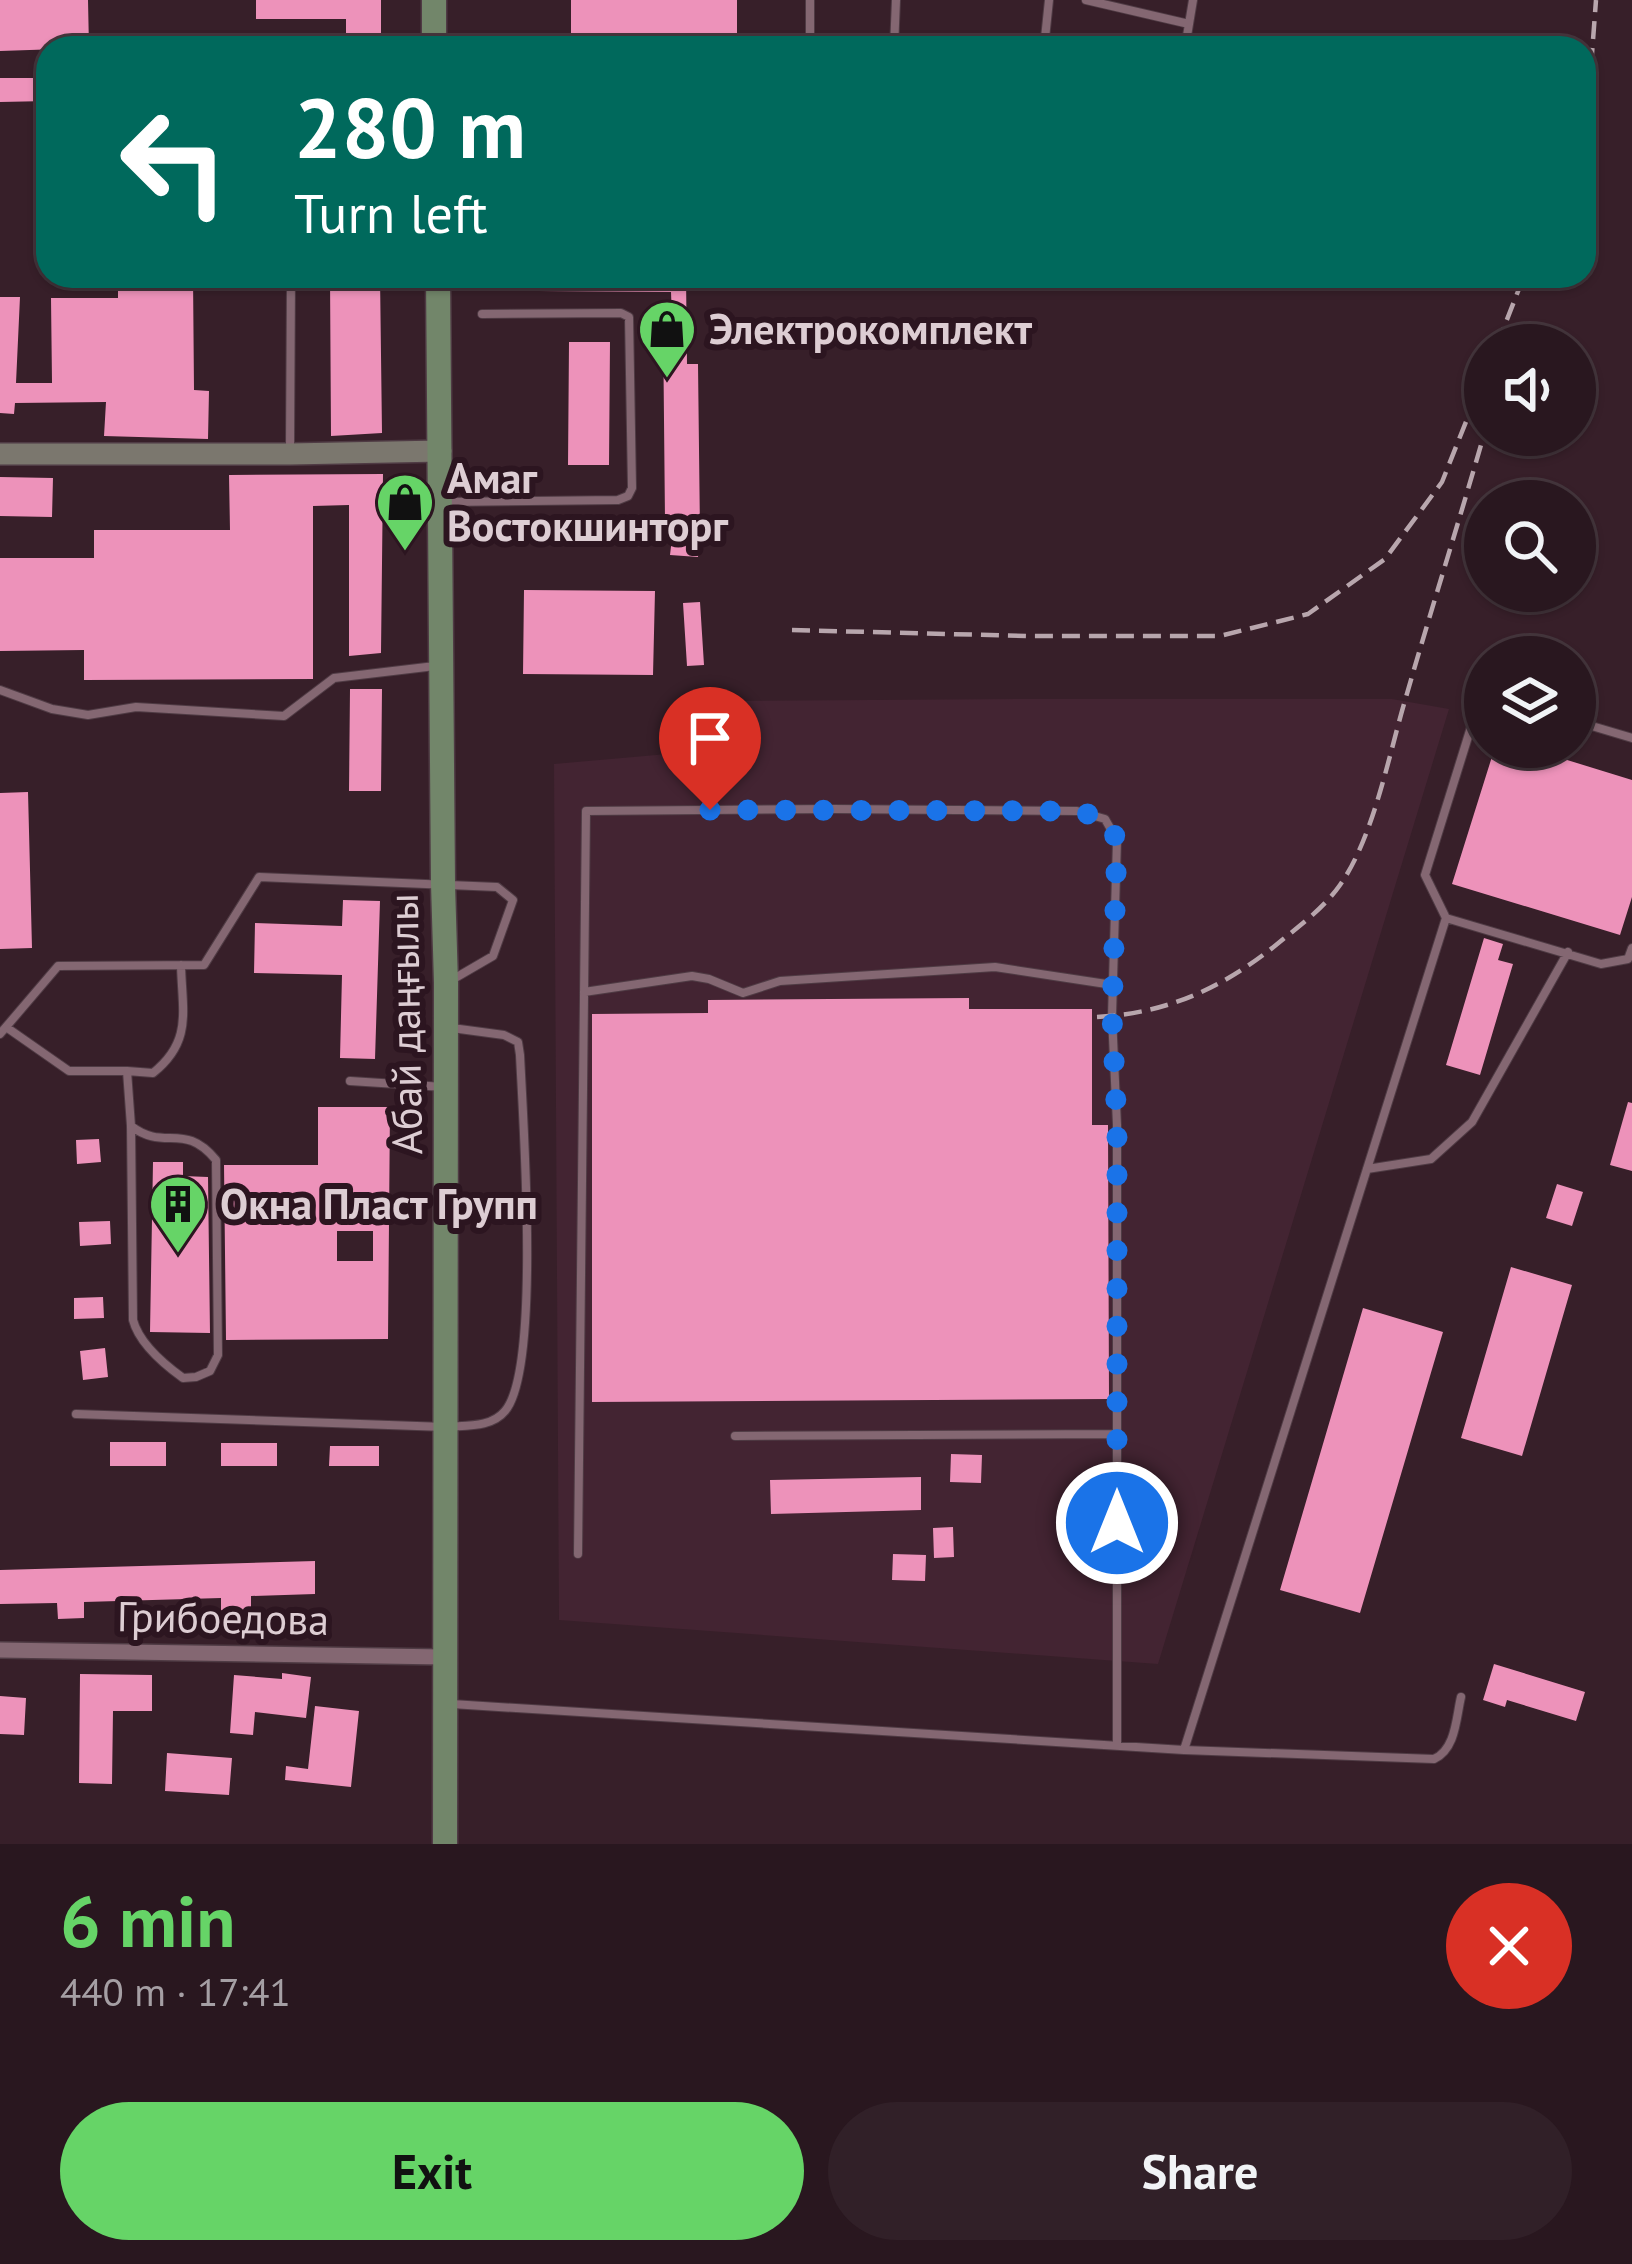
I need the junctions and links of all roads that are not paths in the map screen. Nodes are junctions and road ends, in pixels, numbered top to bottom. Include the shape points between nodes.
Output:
1 (434, 0) edge
2 (810, 0) edge
3 (896, 0) edge
4 (1049, 0) edge
5 (1086, 0) edge
6 (1193, 0) edge
7 (1189, 24) junction
8 (434, 36) edge
9 (810, 36) edge
10 (894, 36) edge
11 (1045, 36) edge
12 (1187, 36) edge
13 (291, 288) edge
14 (438, 288) edge
15 (482, 314) dead end
16 (441, 451) junction
17 (0, 454) edge
18 (290, 454) junction
19 (441, 502) junction
20 (443, 665) junction
21 (0, 690) edge
22 (1596, 727) edge
23 (1632, 738) edge
24 (1464, 750) edge
25 (443, 884) junction
26 (1446, 918) junction
27 (1632, 948) edge
28 (1568, 952) junction
29 (181, 965) junction
30 (446, 983) junction
31 (1113, 985) junction
32 (584, 992) junction
33 (446, 1027) junction
34 (3, 1030) edge
35 (127, 1071) junction
36 (350, 1081) dead end
37 (446, 1087) junction
38 (131, 1126) junction
39 (1367, 1168) junction
40 (76, 1414) dead end
41 (445, 1427) junction
42 (1117, 1434) junction
43 (735, 1436) dead end
44 (578, 1554) dead end
45 (0, 1650) edge
46 (445, 1657) junction
47 (1461, 1696) dead end
48 (445, 1704) junction
49 (1117, 1745) junction
50 (1184, 1750) junction
51 (448, 1834) edge

1 - 8 main road
2 - 9 lane
3 - 10 lane
4 - 11 lane
5 - 7 lane
6 - 7 lane
7 - 12 lane
13 - 18 lane
14 - 16 main road, Абай даңғылы
15 - 19 lane via 629,317 632,488 618,500
16 - 18 street
16 - 19 main road, Абай даңғылы
17 - 18 street
19 - 20 main road, Абай даңғылы
20 - 21 lane via 334,678 284,716 136,707 88,715
20 - 25 main road, Абай даңғылы
22 - 23 lane
24 - 26 lane via 1425,875
25 - 29 lane via 259,878 204,965
25 - 30 main road, Абай даңғылы
25 - 30 lane via 496,887 513,900 493,956
26 - 28 lane
26 - 39 lane
27 - 28 lane via 1628,959 1601,964
28 - 39 lane via 1472,1122 1431,1159
29 - 34 lane via 58,966
29 - 35 lane via 182,1037 172,1058 154,1073
30 - 33 main road, Абай даңғылы
31 - 32 lane via 995,967 780,981 743,993 692,976
31 - 32 lane via 1117,840 1106,819 1077,811 586,811
31 - 42 lane
32 - 44 lane
33 - 37 main road, Абай даңғылы
33 - 41 lane via 518,1042 528,1280 517,1394 492,1422
34 - 35 lane via 69,1071
35 - 38 lane
36 - 37 lane
37 - 41 main road, Абай даңғылы
38 - 38 lane via 152,1138 190,1138 216,1160 218,1355 196,1377 171,1369 135,1331
39 - 50 lane
40 - 41 lane
41 - 46 main road, Абай даңғылы
42 - 43 lane
42 - 49 lane
45 - 46 street, Грибоедова
46 - 48 main road, Абай даңғылы
47 - 50 lane via 1450,1746 1434,1759
48 - 49 lane
48 - 51 main road, Абай даңғылы
49 - 50 lane

